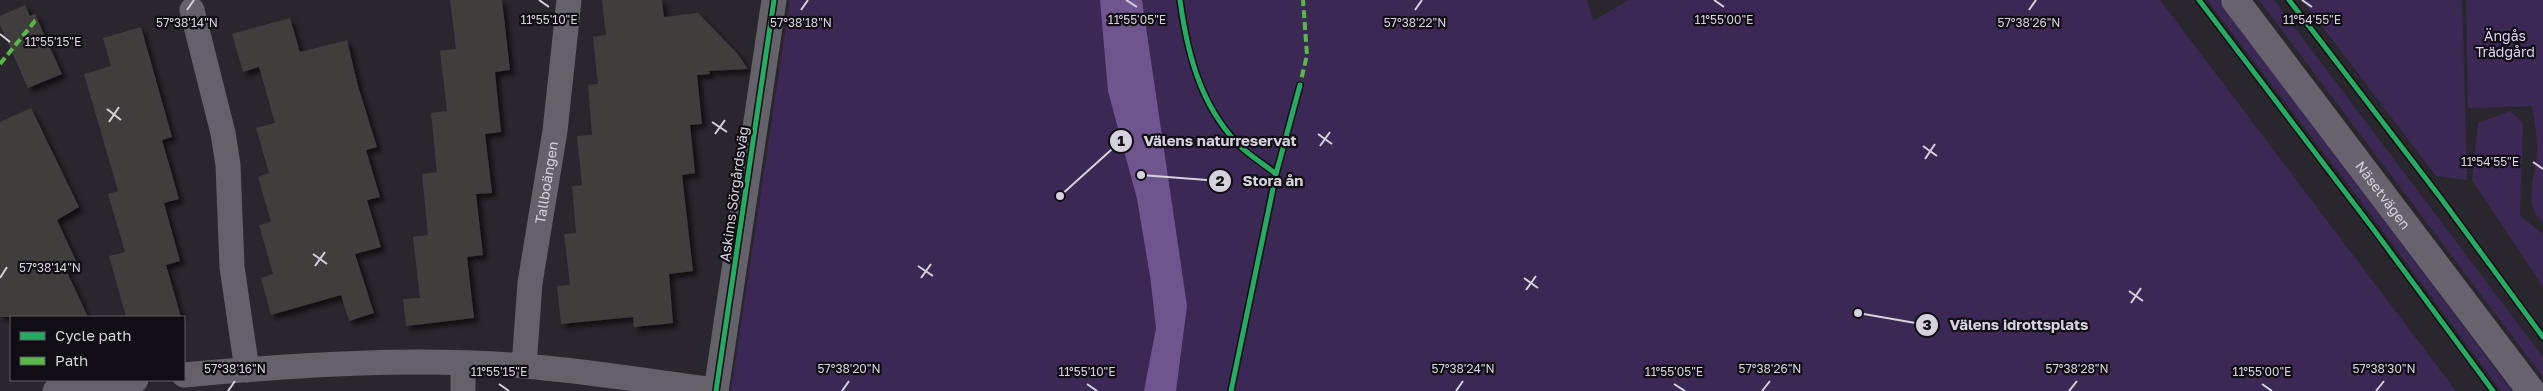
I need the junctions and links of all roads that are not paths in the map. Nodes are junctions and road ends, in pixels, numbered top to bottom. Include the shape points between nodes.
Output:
1 (569, 0) edge
2 (774, 0) edge
3 (2235, 0) edge
4 (192, 10) dead end
5 (463, 364) junction
6 (524, 366) junction
7 (246, 370) junction
8 (185, 375) edge
9 (131, 381) edge
10 (103, 387) edge
11 (716, 390) edge
12 (55, 391) edge
13 (463, 391) edge
14 (2531, 391) edge

1 - 6 street, Tallboängen via 555,131 530,283
2 - 11 street, Askims Sörgårdsväg
3 - 14 street, Näsetvägen
4 - 7 street via 224,133 231,264
5 - 6 street
5 - 7 street via 362,363
5 - 13 street
6 - 11 street
7 - 8 street
9 - 10 street
10 - 12 street

